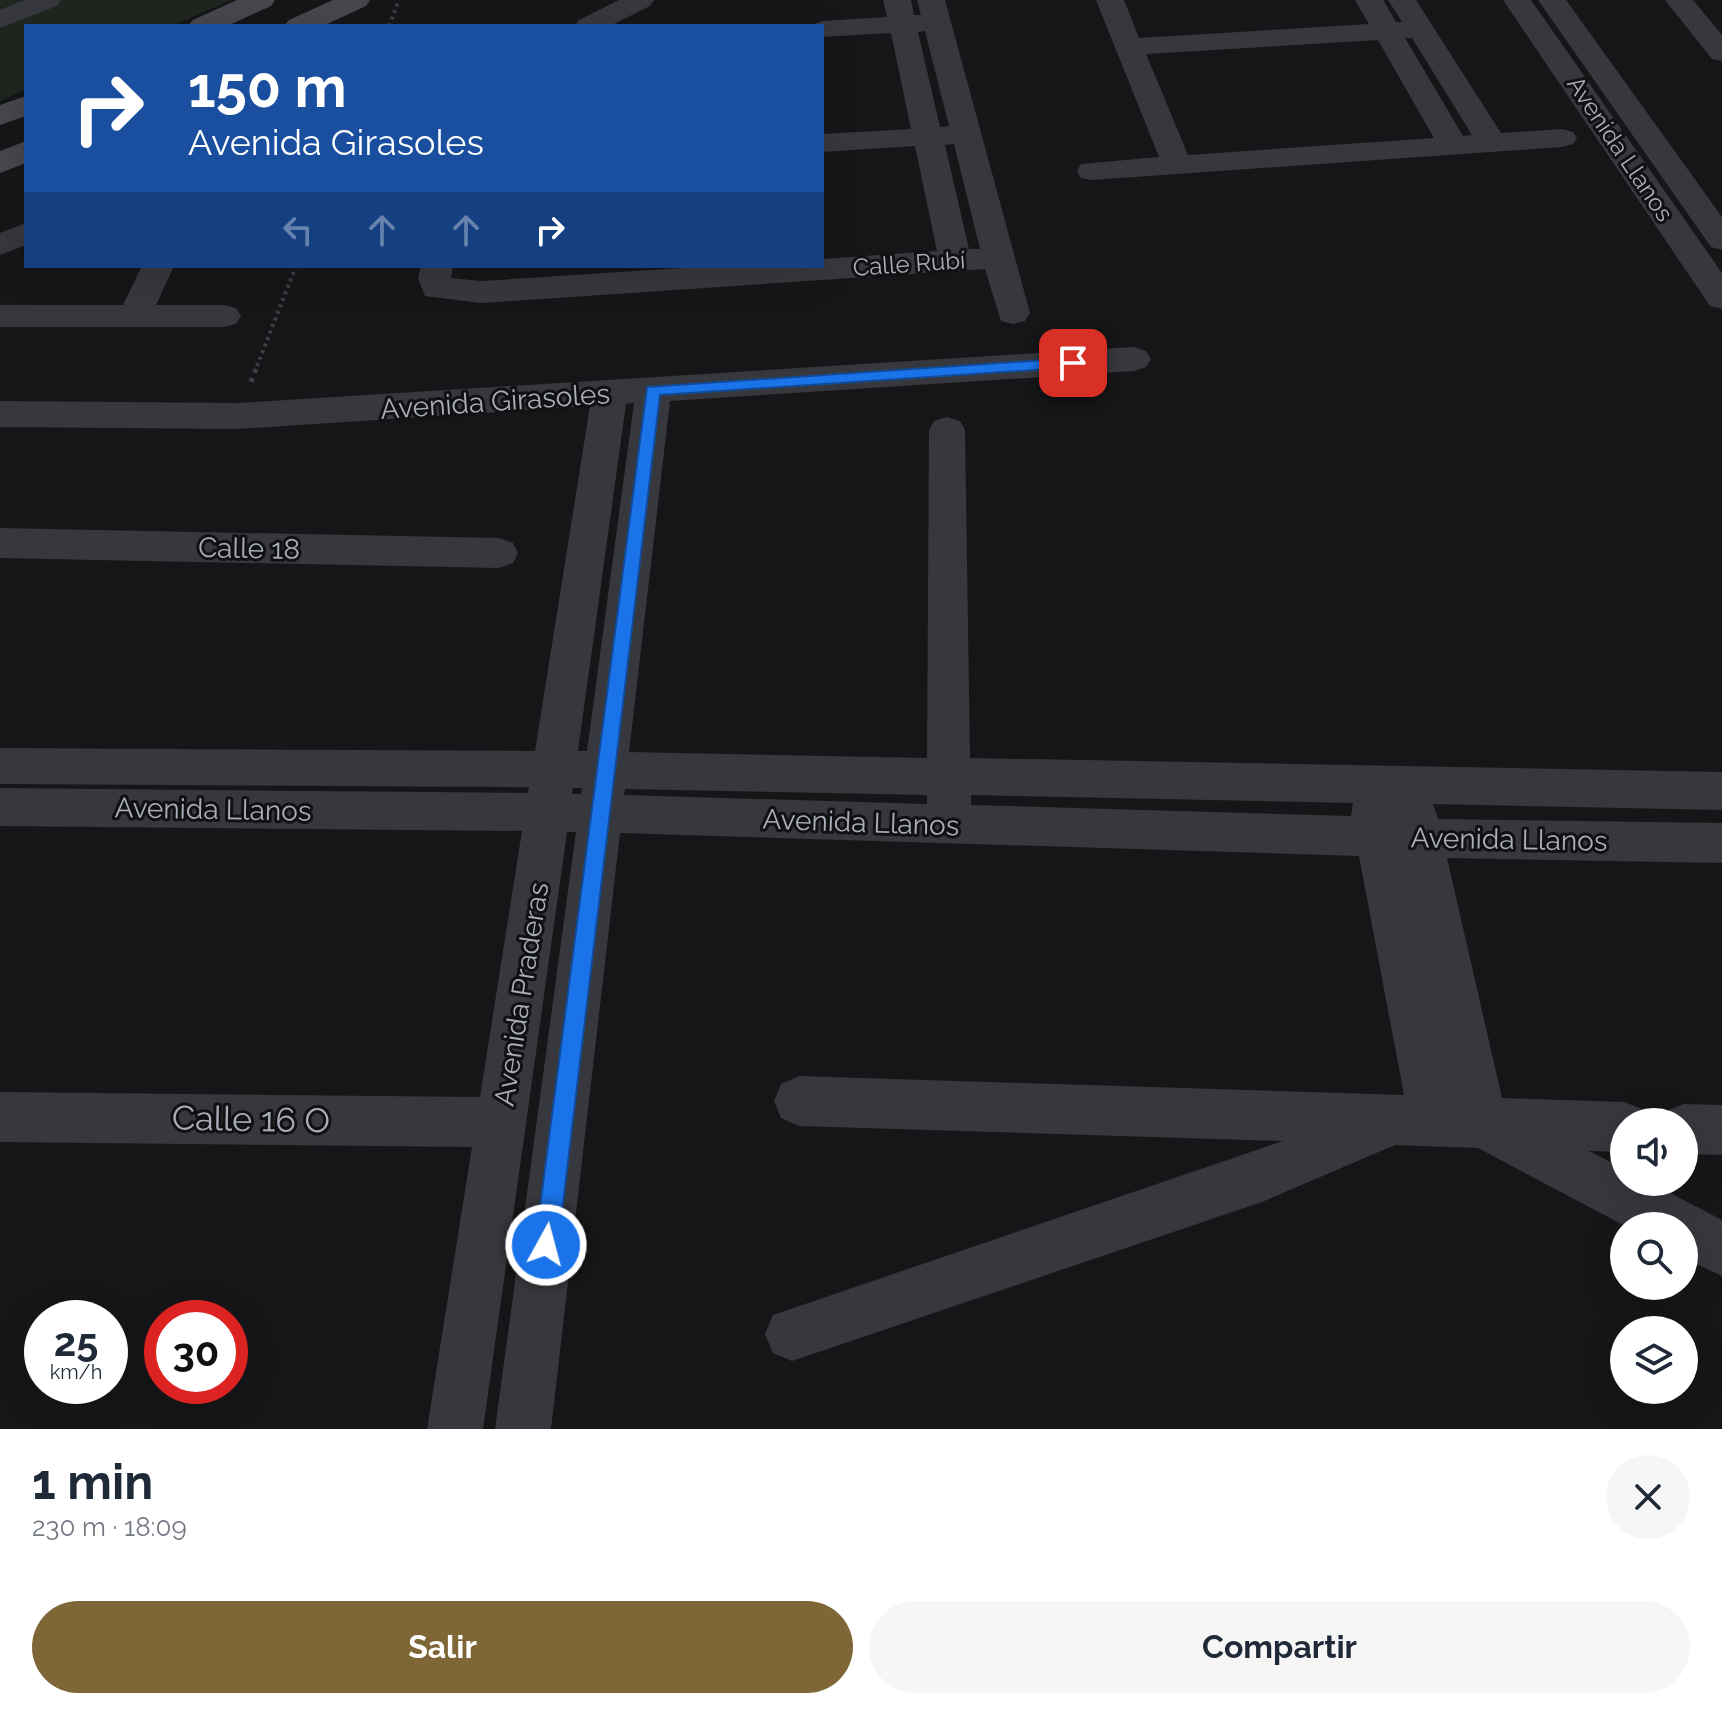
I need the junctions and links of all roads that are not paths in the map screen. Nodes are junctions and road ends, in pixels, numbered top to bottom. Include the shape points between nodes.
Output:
1 (14, 0) edge
2 (47, 0) edge
3 (356, 0) edge
4 (640, 0) edge
5 (1110, 0) edge
6 (1369, 0) edge
7 (1402, 0) edge
8 (1517, 0) edge
9 (1552, 0) edge
10 (1679, 0) edge
11 (243, 3) edge
12 (0, 6) edge
13 (934, 11) edge
14 (900, 12) edge
15 (0, 20) edge
16 (206, 24) edge
17 (303, 24) edge
18 (593, 24) edge
19 (824, 29) edge
20 (1421, 29) junction
21 (1388, 31) junction
22 (1129, 47) junction
23 (1722, 53) edge
24 (24, 106) edge
25 (0, 116) edge
26 (966, 134) junction
27 (927, 137) junction
28 (1562, 138) dead end
29 (824, 143) edge
30 (1492, 143) junction
31 (1454, 146) junction
32 (24, 152) edge
33 (0, 163) edge
34 (1177, 165) junction
35 (1092, 171) dead end
36 (24, 234) edge
37 (1722, 240) edge
38 (0, 245) edge
39 (998, 258) junction
40 (956, 262) junction
41 (157, 268) edge
42 (437, 277) edge
43 (1722, 298) edge
44 (1013, 313) dead end
45 (0, 316) edge
46 (134, 316) junction
47 (224, 316) dead end
48 (1134, 359) dead end
49 (631, 392) junction
50 (0, 414) edge
51 (947, 430) dead end
52 (0, 543) edge
53 (499, 553) dead end
54 (632, 557) junction
55 (587, 558) junction
56 (0, 766) edge
57 (949, 778) junction
58 (1388, 786) junction
59 (552, 791) junction
60 (1722, 791) edge
61 (602, 793) junction
62 (0, 807) edge
63 (950, 824) junction
64 (1399, 837) junction
65 (1722, 843) edge
66 (799, 1101) dead end
67 (0, 1117) edge
68 (1437, 1121) junction
69 (501, 1122) junction
70 (1610, 1127) edge
71 (1698, 1129) edge
72 (1722, 1130) edge
73 (1647, 1212) edge
74 (1698, 1236) edge
75 (1722, 1249) edge
76 (792, 1334) dead end
77 (455, 1429) edge
78 (523, 1429) edge

1 - 12 street
2 - 15 street
3 - 17 street
4 - 18 street
5 - 22 street
6 - 21 street
7 - 20 street
8 - 43 street, Avenida Llanos
9 - 37 street, Avenida Llanos
10 - 23 street
11 - 16 street
13 - 14 street
13 - 26 street
14 - 19 street
14 - 27 street
20 - 21 street
20 - 30 street
21 - 22 street
21 - 31 street
22 - 34 street
24 - 25 street
26 - 27 street
26 - 39 street
27 - 29 street
27 - 40 street
28 - 30 street
30 - 31 street
31 - 34 street
32 - 33 street
34 - 35 street
36 - 38 street
39 - 40 street, Calle Rubí
39 - 44 street
40 - 42 street, Calle Rubí via 481,292
41 - 46 street
45 - 46 street
46 - 47 street
48 - 49 street, Avenida Girasoles
49 - 50 street, Avenida Girasoles via 238,416
49 - 54 street, Avenida Praderas
49 - 55 street, Avenida Praderas
51 - 57 street
52 - 53 street, Calle 18
54 - 55 street
54 - 61 street, Avenida Praderas
55 - 59 street, Avenida Praderas
56 - 59 street, Avenida Llanos
57 - 58 street, Avenida Llanos
57 - 61 street, Avenida Llanos
57 - 63 street
58 - 60 street, Avenida Llanos
58 - 64 street
59 - 61 street, Avenida Llanos
59 - 62 street, Avenida Llanos
59 - 69 street, Avenida Praderas
61 - 63 street, Avenida Llanos
61 - 78 street, Avenida Praderas
63 - 64 street, Avenida Llanos
64 - 65 street, Avenida Llanos
64 - 68 street
66 - 68 street
67 - 69 street, Calle 16 O
68 - 70 street
68 - 73 street
68 - 76 street
69 - 77 street, Avenida Praderas
71 - 72 street
74 - 75 street

